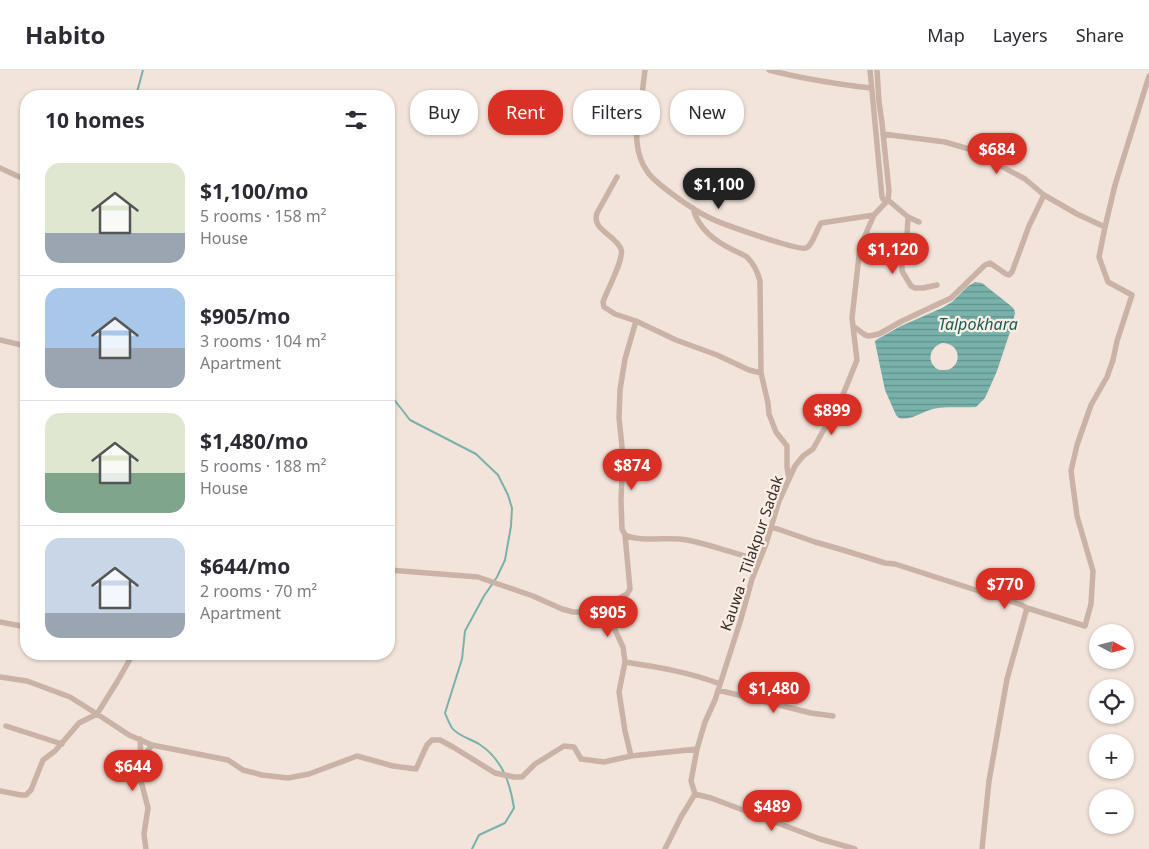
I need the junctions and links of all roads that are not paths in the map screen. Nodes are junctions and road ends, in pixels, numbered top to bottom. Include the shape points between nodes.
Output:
1 (646, 70) edge
2 (769, 70) edge
3 (870, 70) edge
4 (877, 70) edge
5 (1149, 76) edge
6 (871, 88) junction
7 (883, 134) junction
8 (0, 168) edge
9 (20, 177) edge
10 (617, 177) dead end
11 (1044, 195) junction
12 (888, 200) junction
13 (693, 208) junction
14 (874, 215) junction
15 (908, 217) junction
16 (919, 222) dead end
17 (1105, 227) junction
18 (937, 286) dead end
19 (636, 321) junction
20 (852, 326) junction
21 (0, 340) edge
22 (20, 345) edge
23 (761, 373) junction
24 (789, 479) junction
25 (772, 527) junction
26 (625, 535) junction
27 (759, 560) junction
28 (395, 570) edge
29 (1027, 608) junction
30 (603, 611) junction
31 (0, 622) edge
32 (20, 626) edge
33 (130, 660) edge
34 (625, 662) junction
35 (0, 677) edge
36 (719, 687) junction
37 (97, 714) junction
38 (833, 716) dead end
39 (6, 726) dead end
40 (140, 739) junction
41 (62, 744) junction
42 (152, 745) junction
43 (697, 750) junction
44 (631, 756) junction
45 (141, 757) junction
46 (0, 791) edge
47 (695, 794) junction
48 (146, 849) edge
49 (665, 849) edge
50 (855, 849) edge
51 (982, 849) edge

1 - 13 street via 637,140 640,158 653,179
2 - 6 street
3 - 6 street
4 - 7 street
5 - 17 street
6 - 12 street via 882,197
7 - 11 street via 945,142 969,149 1025,179
7 - 12 street
8 - 9 street
10 - 19 street via 595,218 621,249 622,255 603,302 608,310
11 - 17 street
11 - 20 street via 1009,275 990,263 951,298 879,334 865,335
12 - 14 street, Kauwa - Tilakpur Sadak
12 - 15 street
13 - 14 street via 749,233 805,249 811,245 821,223
13 - 23 street via 702,228 719,242 746,256 758,276
14 - 20 street, Kauwa - Tilakpur Sadak via 860,247
15 - 16 street
15 - 18 street via 902,271 916,288
17 - 29 street via 1099,257 1108,282 1132,295 1107,377 1090,405 1071,471 1077,516 1093,570 1091,604 1085,626
19 - 23 street
19 - 26 street via 620,390 622,529
20 - 24 street, Kauwa - Tilakpur Sadak via 857,360 846,389 813,449 795,466
21 - 22 street
23 - 24 street via 769,414 776,432 787,446
24 - 25 street, Kauwa - Tilakpur Sadak
25 - 27 street, Kauwa - Tilakpur Sadak
25 - 29 street
26 - 27 street via 642,539 687,540
26 - 30 street via 630,589
27 - 36 street, Kauwa - Tilakpur Sadak
28 - 30 street via 478,577 573,612
29 - 51 street via 1007,679 989,781
30 - 34 street via 623,648
31 - 32 street
33 - 37 street
34 - 36 street via 702,677
34 - 44 street via 619,692
35 - 37 street via 27,681 70,697
36 - 38 street
36 - 43 street, Kauwa - Tilakpur Sadak
37 - 40 street
37 - 41 street via 79,723
39 - 41 street
40 - 42 street
40 - 45 street
41 - 46 street via 43,760 26,795
42 - 44 street via 228,760 243,770 288,778 309,774 357,756 393,766 416,768 432,740 440,740 495,773 511,776 522,776 564,746 574,747 581,759 604,762
42 - 45 street
43 - 44 street
43 - 47 street, Kauwa - Tilakpur Sadak via 691,781
45 - 48 street via 141,781 148,808 144,834
47 - 49 street
47 - 50 street

